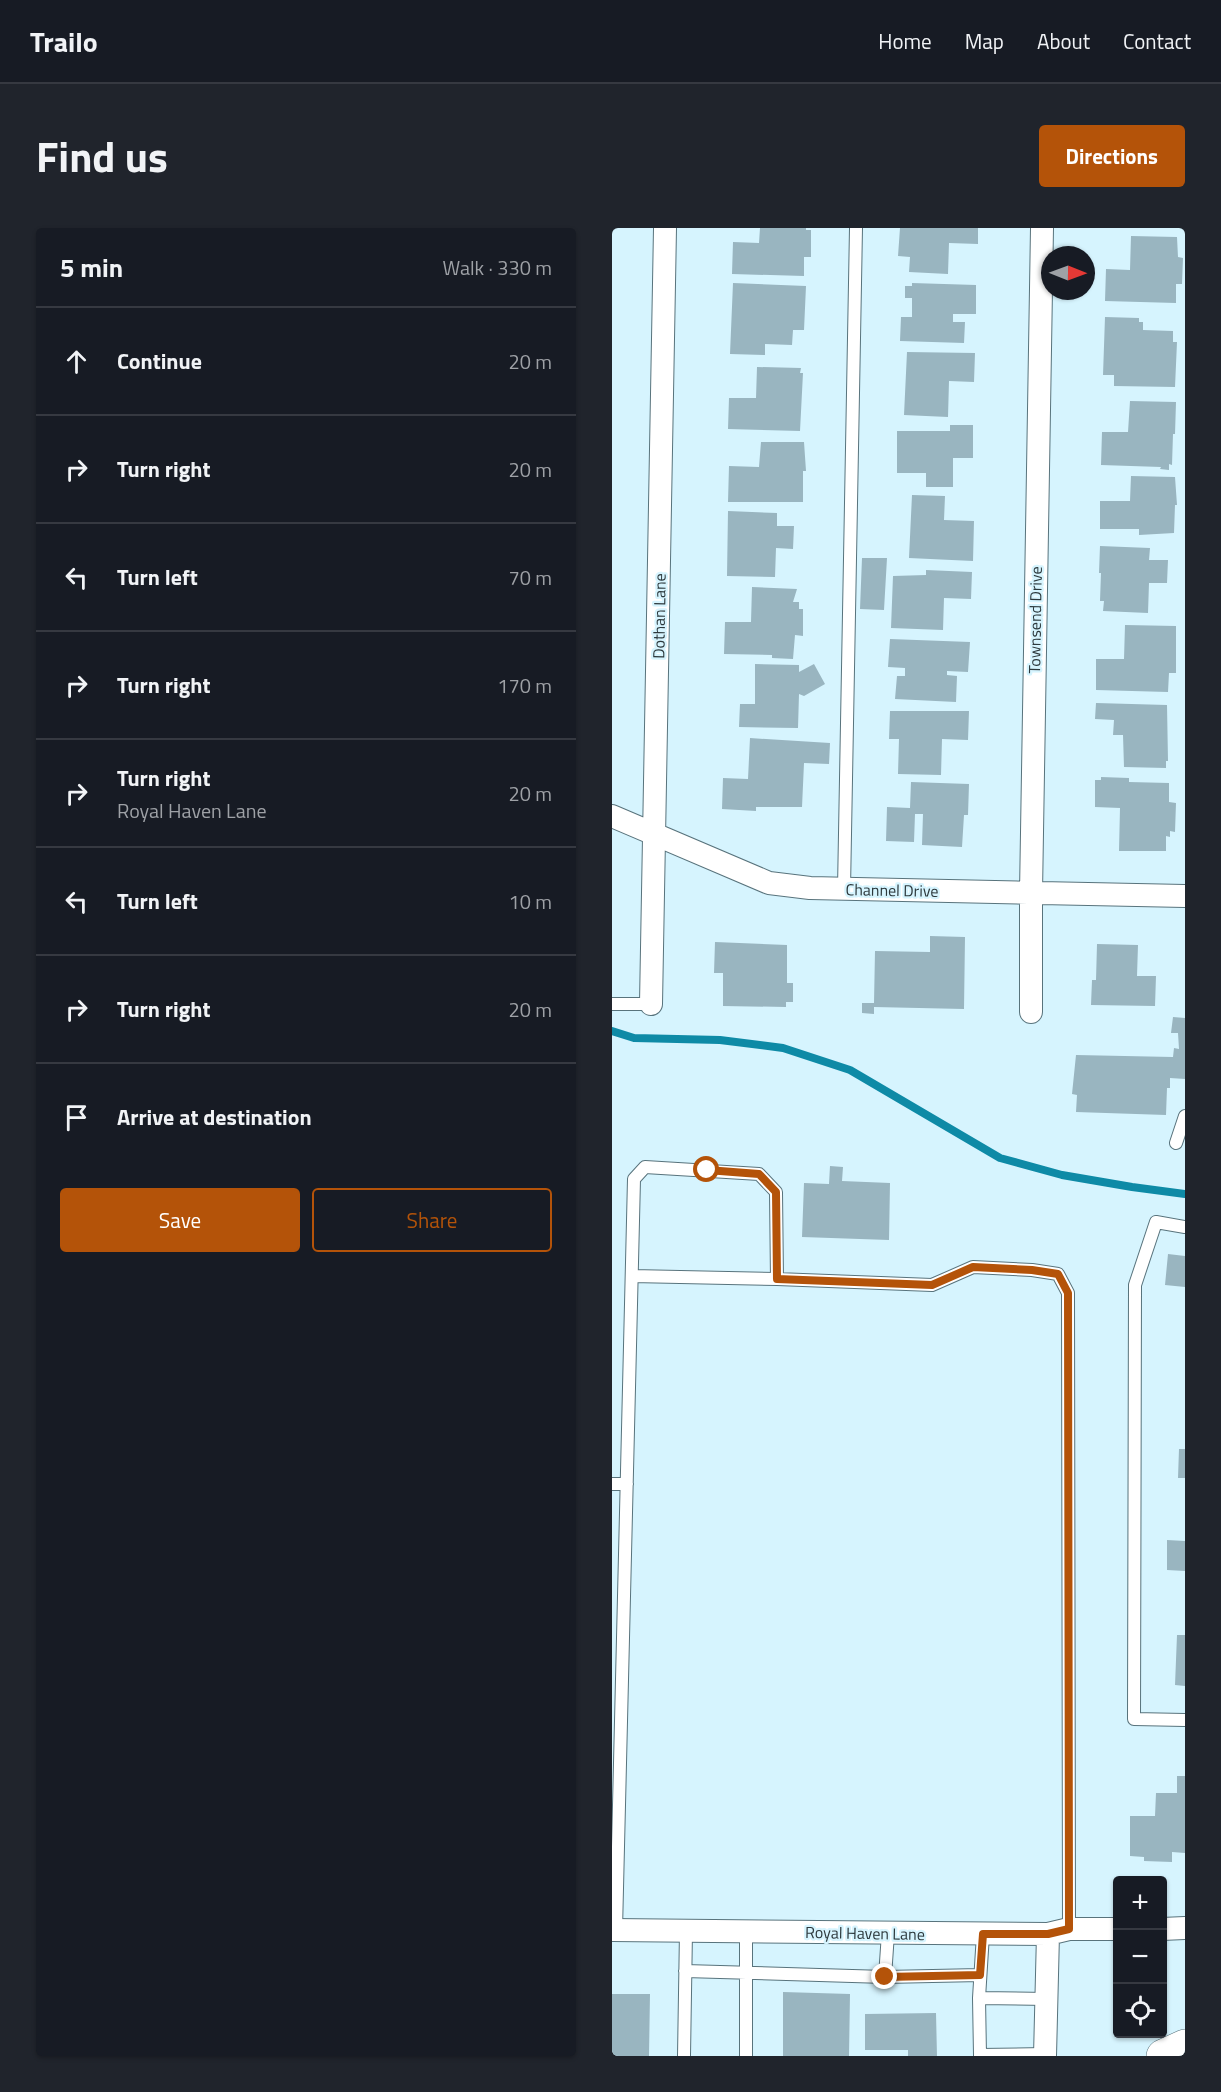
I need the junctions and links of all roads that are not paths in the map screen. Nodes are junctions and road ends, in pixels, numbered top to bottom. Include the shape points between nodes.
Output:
1 (665, 228) edge
2 (856, 228) edge
3 (1042, 228) edge
4 (612, 816) edge
5 (655, 834) junction
6 (843, 889) junction
7 (1031, 893) junction
8 (1185, 896) edge
9 (612, 1004) edge
10 (651, 1004) joint
11 (1031, 1012) dead end
12 (1185, 1116) edge
13 (1176, 1143) dead end
14 (1185, 1227) edge
15 (632, 1276) junction
16 (777, 1279) junction
17 (612, 1484) edge
18 (627, 1484) junction
19 (1185, 1720) edge
20 (1185, 1928) edge
21 (1113, 1929) edge
22 (1167, 1929) edge
23 (614, 1930) edge
24 (686, 1931) junction
25 (746, 1931) junction
26 (1059, 1932) junction
27 (888, 1933) junction
28 (983, 1934) junction
29 (685, 1971) junction
30 (746, 1974) junction
31 (980, 1975) junction
32 (885, 1977) junction
33 (979, 1998) junction
34 (1047, 1999) junction
35 (1185, 2046) edge
36 (1045, 2055) edge
37 (684, 2056) edge
38 (746, 2056) edge
39 (980, 2056) edge
40 (1163, 2056) edge

1 - 5 street, Dothan Lane
2 - 6 lane
3 - 7 street, Townsend Drive
4 - 5 street, Channel Drive
5 - 6 street, Channel Drive via 769,883
5 - 10 street, Dothan Lane
6 - 7 street, Channel Drive
7 - 8 street, Channel Drive
7 - 11 street, Townsend Drive
9 - 10 lane
12 - 13 lane
14 - 19 lane via 1156,1222 1135,1285 1134,1719
15 - 16 lane
15 - 16 lane via 634,1179 645,1167 759,1174 776,1192
15 - 18 lane
16 - 26 lane via 932,1285 973,1267 1058,1274 1068,1293
17 - 18 lane
18 - 23 lane
20 - 22 street
21 - 26 street, Royal Haven Lane
23 - 24 street, Royal Haven Lane
24 - 25 street, Royal Haven Lane
24 - 29 lane
25 - 27 street, Royal Haven Lane
25 - 30 lane
26 - 28 street, Royal Haven Lane
26 - 34 street
27 - 28 street, Royal Haven Lane
27 - 32 lane
28 - 31 lane
29 - 30 lane
29 - 37 lane
30 - 32 lane
30 - 38 lane
31 - 32 lane
31 - 33 lane
33 - 34 lane
33 - 39 lane
34 - 36 street
35 - 40 main road
36 - 39 lane

